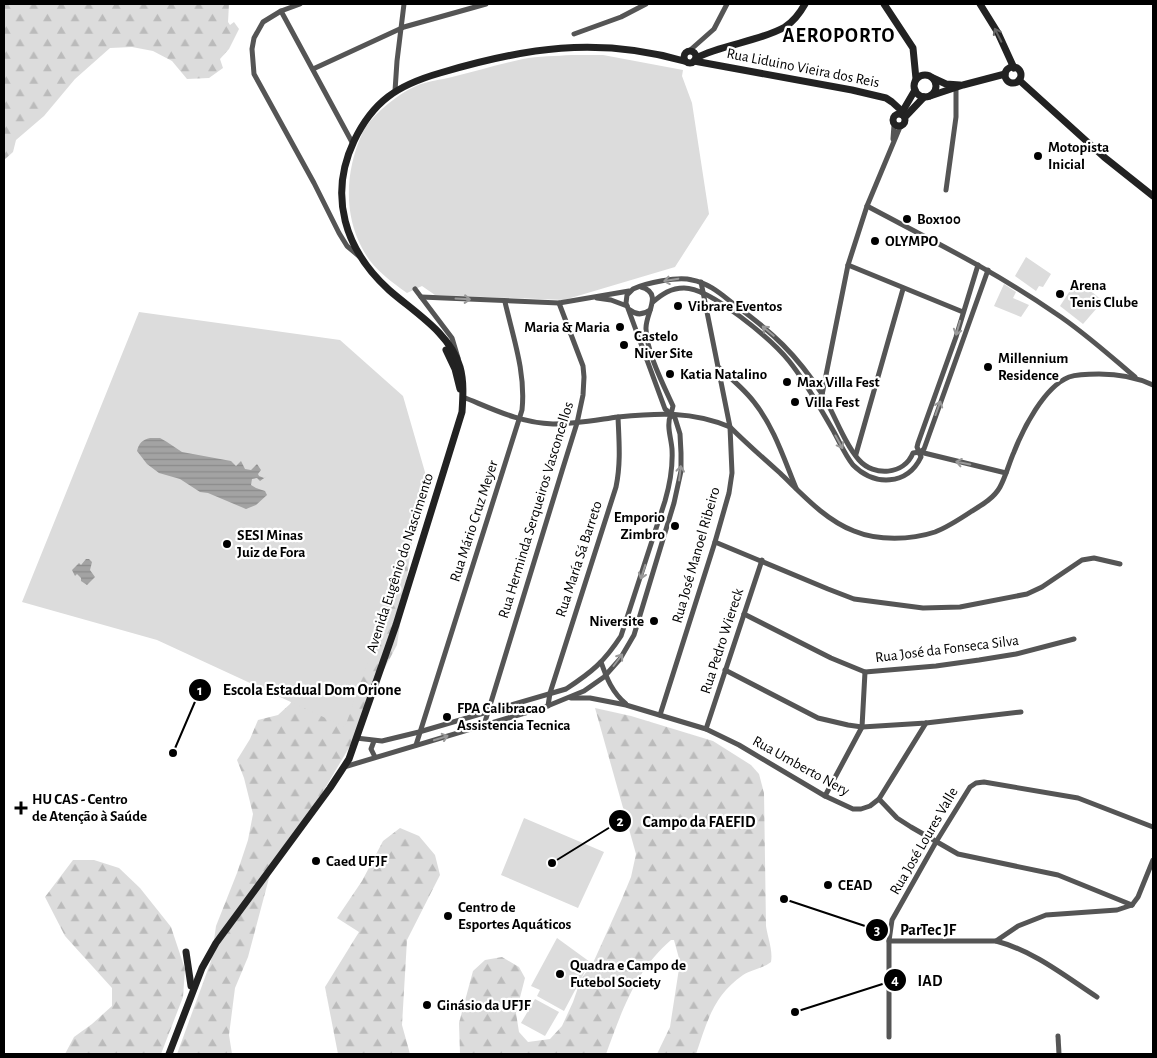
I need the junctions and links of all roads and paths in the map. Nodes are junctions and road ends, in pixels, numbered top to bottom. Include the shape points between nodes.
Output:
1 (300, 4) edge
2 (404, 4) edge
3 (486, 4) edge
4 (646, 4) edge
5 (727, 4) edge
6 (805, 4) edge
7 (884, 4) edge
8 (980, 4) edge
9 (281, 11) junction
10 (401, 28) junction
11 (574, 34) dead end
12 (690, 56) junction
13 (1014, 68) junction
14 (313, 69) junction
15 (1005, 74) junction
16 (933, 78) junction
17 (916, 79) junction
18 (1021, 81) junction
19 (958, 86) junction
20 (915, 90) junction
21 (395, 91) junction
22 (927, 96) junction
23 (903, 114) junction
24 (897, 126) junction
25 (353, 144) junction
26 (946, 190) dead end
27 (1153, 196) edge
28 (867, 206) junction
29 (360, 257) junction
30 (848, 265) junction
31 (978, 265) junction
32 (988, 270) junction
33 (701, 282) junction
34 (641, 287) junction
35 (415, 289) dead end
36 (903, 289) junction
37 (630, 291) junction
38 (702, 293) junction
39 (420, 297) junction
40 (594, 297) junction
41 (505, 302) junction
42 (653, 302) junction
43 (559, 303) junction
44 (628, 308) junction
45 (650, 310) junction
46 (416, 312) junction
47 (963, 312) junction
48 (749, 315) junction
49 (745, 322) junction
50 (785, 346) junction
51 (779, 351) junction
52 (460, 366) junction
53 (718, 367) junction
54 (660, 375) junction
55 (1135, 377) junction
56 (653, 378) junction
57 (1153, 385) edge
58 (822, 395) junction
59 (463, 397) junction
60 (814, 400) junction
61 (670, 414) junction
62 (618, 417) junction
63 (520, 420) junction
64 (577, 423) junction
65 (730, 428) junction
66 (920, 452) junction
67 (856, 454) junction
68 (1006, 473) junction
69 (797, 490) junction
70 (665, 501) junction
71 (674, 503) junction
72 (715, 542) junction
73 (648, 554) junction
74 (658, 558) junction
75 (762, 560) junction
76 (1120, 564) dead end
77 (630, 612) junction
78 (744, 614) junction
79 (640, 616) junction
80 (1074, 639) dead end
81 (601, 662) junction
82 (725, 670) junction
83 (865, 672) junction
84 (606, 675) junction
85 (550, 693) junction
86 (568, 698) junction
87 (626, 705) junction
88 (548, 706) junction
89 (487, 711) junction
90 (1021, 712) dead end
91 (660, 715) junction
92 (926, 723) junction
93 (484, 725) junction
94 (862, 727) junction
95 (706, 729) junction
96 (419, 732) junction
97 (356, 738) junction
98 (377, 741) junction
99 (416, 745) junction
100 (376, 757) junction
101 (344, 767) junction
102 (825, 796) junction
103 (879, 800) junction
104 (1153, 827) edge
105 (936, 842) junction
106 (1153, 860) edge
107 (258, 886) junction
108 (1132, 905) junction
109 (889, 941) junction
110 (996, 941) junction
111 (186, 952) dead end
112 (191, 986) junction
113 (1097, 997) dead end
114 (178, 1031) junction
115 (1058, 1036) dead end
116 (890, 1037) dead end
117 (169, 1054) edge
118 (1059, 1054) edge

1 - 9 street
2 - 10 street
3 - 10 street
4 - 11 street
5 - 12 street via 714,29
6 - 12 street via 798,16 785,27
7 - 17 street via 913,48
13 -> 8 street
9 - 14 street
9 - 29 street via 263,22 254,38 254,74 338,233
10 - 14 street
10 - 21 street
12 - 21 street, Avenida Eugênio do Nascimento via 672,57 610,48 549,48 481,61 427,77
12 - 23 street, Rua Liduino Vieira dos Reis via 886,98
13 - 15 street
13 - 18 street via 1020,72
14 - 25 street
15 - 18 street via 1010,82
15 - 19 street
16 - 17 street via 924,74
16 - 19 street
16 - 22 street via 936,88
17 - 20 street
18 - 27 street via 1104,157
19 - 22 street
19 - 26 street
20 - 22 street via 918,95
20 - 23 street
21 - 25 street, Avenida Eugênio do Nascimento via 372,113
22 - 23 street
23 - 24 street via 905,123
23 - 24 street via 894,117
24 - 28 street
25 - 29 street, Avenida Eugênio do Nascimento via 343,175 341,205
28 - 30 street
28 - 31 street
29 - 46 street, Avenida Eugênio do Nascimento via 388,289
30 - 36 street
30 - 58 street
31 - 32 street
31 - 47 street
32 - 55 street via 1082,332
66 -> 32 street via 924,449
33 -> 34 street via 684,278
33 - 38 street, Rua José Manoel Ribeiro
33 - 48 street
34 - 37 street
34 - 42 street via 652,294
35 - 39 street
36 - 47 street
36 - 67 street
37 - 40 street
37 - 44 street via 626,299
38 - 42 street via 675,289
38 - 49 street
38 - 53 street, Rua José Manoel Ribeiro
39 -> 41 street
39 - 52 street via 452,338
40 - 43 street
40 - 44 street
41 - 43 street
41 - 63 street, Rua Mário Cruz Meyer via 521,372 524,397
42 - 45 street
43 - 64 street, Rua Herminda Serqueiros Vasconcellos via 583,366 583,395
44 - 45 street via 637,314
44 - 56 street
45 - 54 street via 646,330
46 - 52 street, Avenida Eugênio do Nascimento via 442,336
46 - 59 street, Avenida Eugênio do Nascimento via 449,355
47 -> 66 street via 918,443
48 - 49 street
50 -> 48 street
49 - 51 street
50 - 51 street
50 - 58 street
51 - 60 street via 800,376
52 - 59 street, Avenida Eugênio do Nascimento
53 - 65 street, Rua José Manoel Ribeiro
53 - 69 street via 743,389 765,419
54 - 56 street
54 - 61 street via 673,406
55 - 57 street
55 - 68 street via 1078,375 1057,385 1032,416
56 - 61 street
58 - 60 street
58 - 67 street
59 - 63 street
59 - 97 street, Avenida Eugênio do Nascimento via 462,412 445,469
60 -> 66 street via 848,459 868,476 888,480 905,476 919,461
61 - 62 street
61 - 65 street via 701,417
61 - 70 street via 672,463
71 -> 61 street via 681,453 680,434 675,418
62 - 64 street
62 - 85 street, Rua María Sá Barreto via 620,456 616,487
63 - 64 street
63 - 96 street, Rua Mário Cruz Meyer
64 - 89 street, Rua Herminda Serqueiros Vasconcellos
65 - 69 street
65 - 72 street, Rua José Manoel Ribeiro via 732,473
66 - 67 street via 913,453 906,464 888,471 871,469
68 -> 66 street
68 - 69 street via 989,499 956,521 936,532 901,538 854,531 823,512
70 - 71 street
70 - 73 street
71 - 74 street
72 - 75 street
72 - 91 street, Rua José Manoel Ribeiro
73 - 74 street
73 -> 77 street
74 - 79 street
75 - 76 street via 854,599 923,608 960,607 1027,594 1082,560 1094,558
75 - 78 street, Rua Pedro Wiereck
77 - 79 street
77 - 81 street via 621,636
78 - 82 street, Rua Pedro Wiereck
78 - 83 street, Rua José da Fonseca Silva
84 -> 79 street via 622,656
80 - 83 street, Rua José da Fonseca Silva via 979,660
81 - 84 street
81 - 85 street via 566,689
82 - 94 street via 818,718
82 - 95 street, Rua Pedro Wiereck
83 - 94 street
84 - 86 street
84 - 87 street via 614,692
85 - 88 street, Rua María Sá Barreto
85 - 89 street
86 - 87 street, Rua Umberto Nery via 590,698
86 - 88 street
87 - 91 street, Rua Umberto Nery
88 - 93 street
89 - 93 street, Rua Herminda Serqueiros Vasconcellos
89 - 96 street
90 - 92 street
91 - 95 street, Rua Umberto Nery
92 - 94 street
92 - 103 street
99 -> 93 street
94 - 102 street
95 - 102 street, Rua Umberto Nery
96 - 98 street
96 - 99 street, Rua Mário Cruz Meyer
97 - 98 street
97 - 101 street, Avenida Eugênio do Nascimento
98 - 100 street via 381,748
98 - 100 street via 371,748
99 - 100 street
100 - 101 street
101 - 107 street, Avenida Eugênio do Nascimento
102 - 103 street, Rua Umberto Nery via 853,809
103 - 105 street via 897,818
104 - 105 street, Rua José Loures Valle via 1078,798 984,782 970,787
105 - 108 street via 970,858 1058,874
105 - 109 street, Rua José Loures Valle via 892,920
106 - 108 street
107 - 112 street, Avenida Eugênio do Nascimento via 214,941
107 - 114 street, Avenida Eugênio do Nascimento via 206,961
108 - 110 street via 1117,910 1046,916 1018,926
109 - 110 street
109 - 116 street, Rua José Loures Valle
110 - 113 street via 1031,954
111 - 112 street
112 - 114 street, Avenida Eugênio do Nascimento
114 - 117 street, Avenida Eugênio do Nascimento
115 - 118 street

